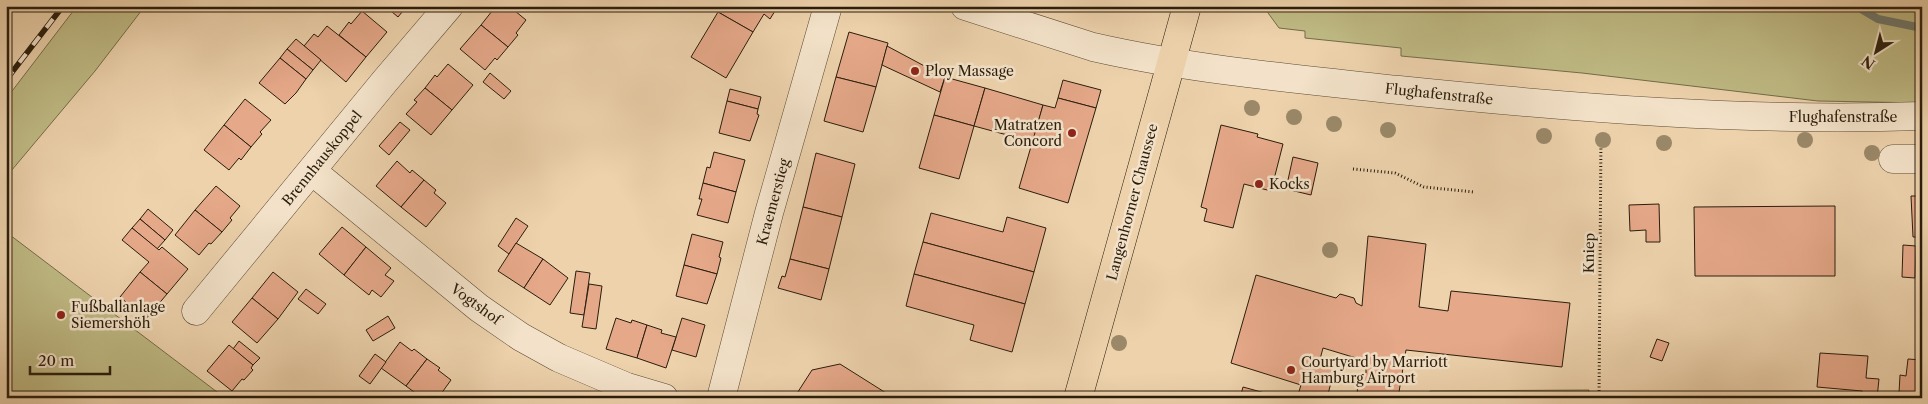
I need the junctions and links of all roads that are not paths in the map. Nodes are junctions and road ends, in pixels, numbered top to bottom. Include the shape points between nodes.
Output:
1 (449, 6) edge
2 (828, 6) edge
3 (965, 6) edge
4 (1187, 6) edge
5 (1171, 62) junction
6 (1922, 116) edge
7 (1893, 159) dead end
8 (1922, 160) edge
9 (312, 170) junction
10 (196, 311) dead end
11 (664, 398) edge
12 (721, 398) edge
13 (1078, 398) edge

1 - 9 street, Brennhauskoppel
2 - 12 street, Kraemerstieg
3 - 5 street, Flughafenstraße via 1093,47
4 - 5 main road, Langenhorner Chaussee
5 - 6 street, Flughafenstraße via 1302,80 1601,109 1771,117
5 - 13 main road, Langenhorner Chaussee
7 - 8 street
9 - 10 street, Brennhauskoppel
9 - 11 street, Vogtshof via 479,308 521,337 559,358 627,387

